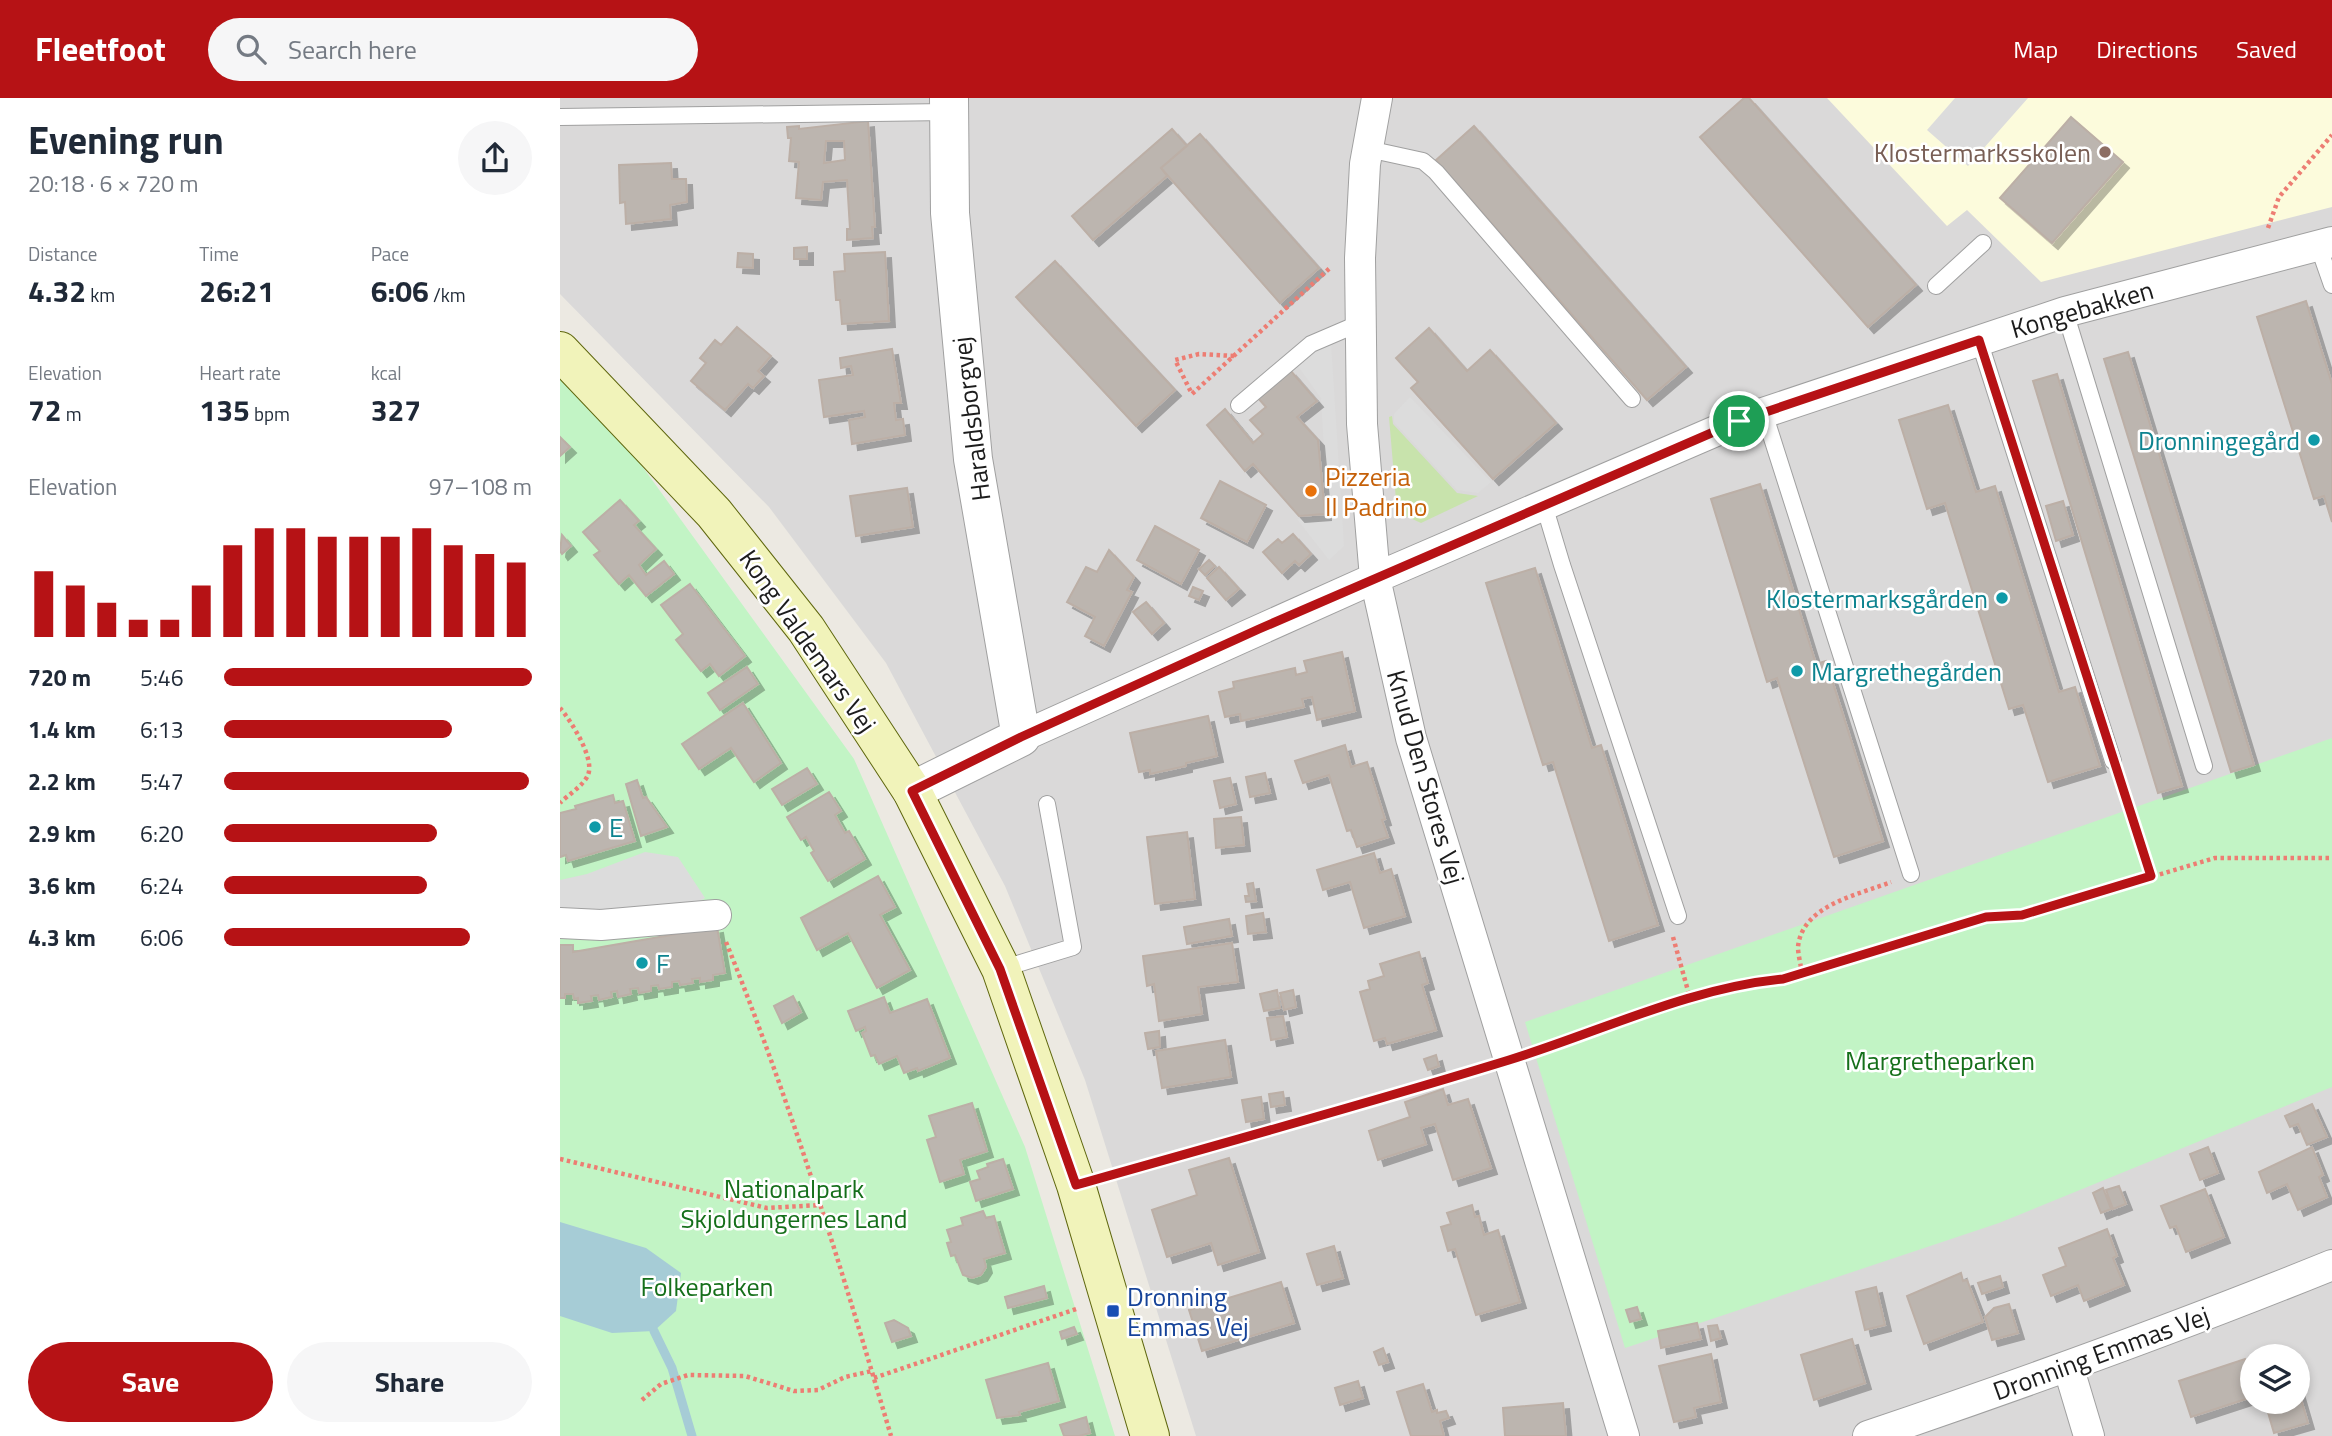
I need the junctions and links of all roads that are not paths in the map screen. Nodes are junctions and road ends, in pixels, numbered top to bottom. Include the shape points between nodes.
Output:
1 (1377, 98) edge
2 (949, 105) edge
3 (560, 117) edge
4 (1368, 149) junction
5 (1983, 243) dead end
6 (2325, 244) edge
7 (2332, 285) edge
8 (1936, 286) dead end
9 (2065, 312) junction
10 (1360, 323) junction
11 (1979, 340) junction
12 (560, 351) edge
13 (1632, 399) dead end
14 (1239, 405) dead end
15 (1764, 413) junction
16 (1545, 505) junction
17 (1375, 578) junction
18 (1021, 737) junction
19 (2113, 761) road end
20 (2204, 766) dead end
21 (912, 791) junction
22 (1047, 804) dead end
23 (1911, 874) road end
24 (716, 915) road end
25 (1678, 916) road end
26 (560, 923) edge
27 (1000, 969) junction
28 (2332, 1265) edge
29 (2068, 1366) junction
30 (1150, 1436) edge
31 (1624, 1436) edge
32 (1868, 1436) edge
33 (2089, 1436) edge

1 - 4 street, Knud Den Stores Vej
2 - 3 lane
2 - 18 street, Haraldsborgvej via 950,213 973,459
4 - 10 street, Knud Den Stores Vej
4 - 13 lane via 1423,161 1436,172
5 - 8 lane
6 - 7 lane
6 - 9 street, Kongebakken
9 - 11 street, Kongebakken
9 - 20 lane
10 - 14 lane via 1311,344
10 - 17 street, Knud Den Stores Vej via 1362,424
11 - 15 street, Kongebakken
11 - 19 lane
12 - 21 main road, Kong Valdemars Vej via 714,513 806,629
15 - 16 street, Kongebakken
15 - 23 lane
16 - 17 street, Kongebakken
16 - 25 lane
17 - 18 street, Kongebakken
17 - 31 street, Knud Den Stores Vej via 1411,738
18 - 21 street, Kongebakken
21 - 27 main road, Kong Valdemars Vej
22 - 27 lane via 1073,947
24 - 26 street via 601,925
27 - 30 main road, Kong Valdemars Vej via 1076,1185
28 - 29 street, Dronning Emmas Vej
29 - 32 street, Dronning Emmas Vej
29 - 33 street

